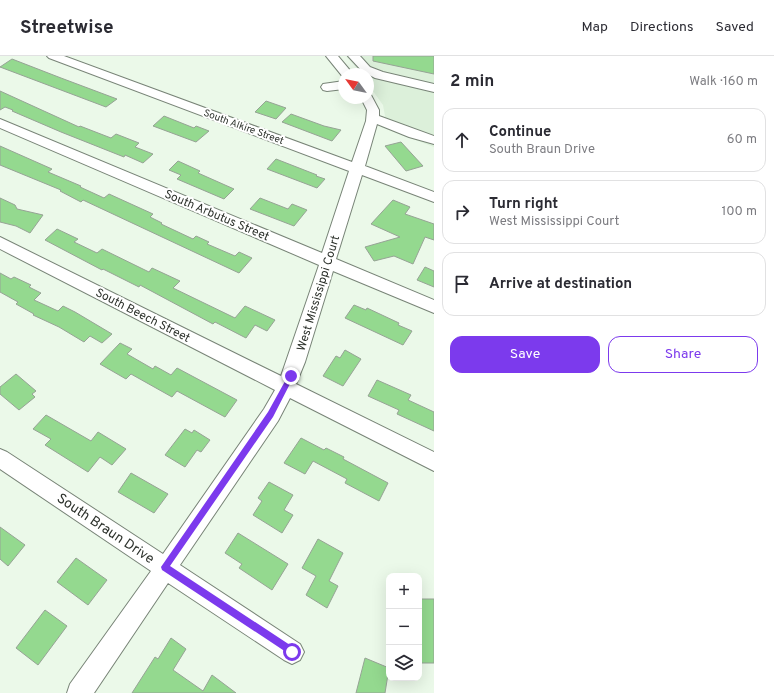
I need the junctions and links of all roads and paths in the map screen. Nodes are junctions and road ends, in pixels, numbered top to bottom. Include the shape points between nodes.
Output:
1 (53, 56) edge
2 (332, 56) edge
3 (354, 56) edge
4 (342, 68) edge
5 (338, 86) edge
6 (327, 88) dead end
7 (434, 88) edge
8 (370, 104) edge
9 (373, 118) junction
10 (0, 123) edge
11 (434, 140) edge
12 (357, 168) junction
13 (434, 197) edge
14 (0, 242) edge
15 (327, 262) junction
16 (434, 307) edge
17 (286, 388) junction
18 (0, 458) edge
19 (434, 462) edge
20 (165, 567) junction
21 (292, 652) dead end
22 (79, 693) edge

1 - 12 street, South Alkire Street
2 - 4 street
3 - 7 street via 366,69 379,75
5 - 6 street
8 - 9 street
9 - 11 street
9 - 12 street, West Mississippi Court
10 - 15 street, South Arbutus Street
12 - 13 street, South Alkire Street
12 - 15 street, West Mississippi Court
14 - 17 street, South Beech Street
15 - 16 street, South Arbutus Street
15 - 17 street, West Mississippi Court
17 - 19 street, South Beech Street
17 - 20 street, West Mississippi Court via 271,414
18 - 20 street, South Braun Drive
20 - 21 street, South Braun Drive
20 - 22 street, West Mississippi Court

